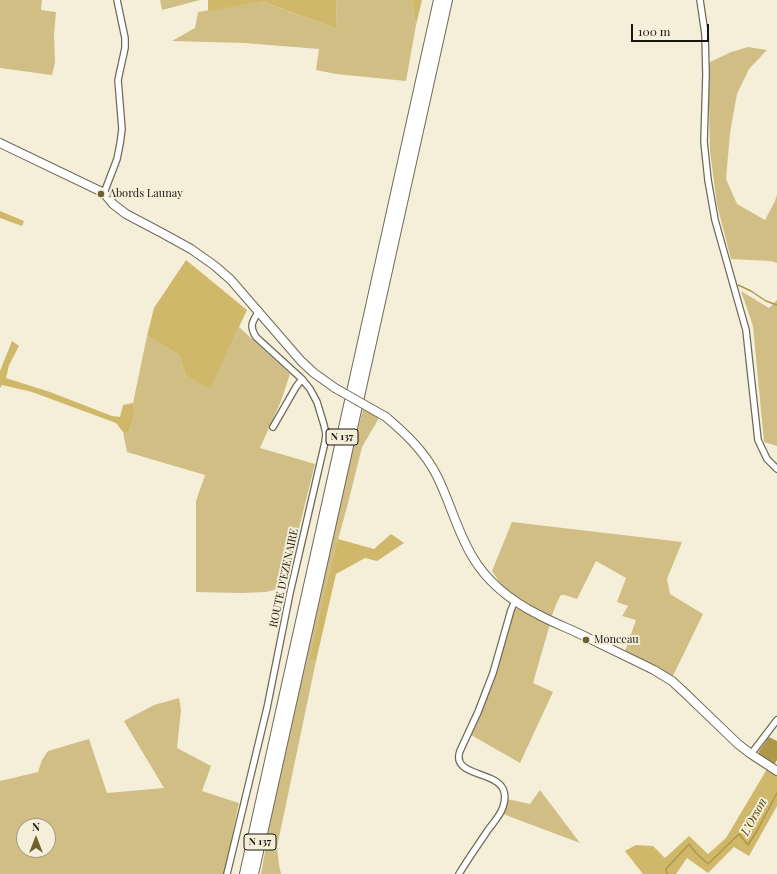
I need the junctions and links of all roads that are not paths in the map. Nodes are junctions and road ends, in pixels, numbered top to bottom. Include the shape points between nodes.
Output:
1 (117, 0) edge
2 (439, 0) edge
3 (447, 0) edge
4 (700, 0) edge
5 (0, 143) edge
6 (104, 193) junction
7 (259, 311) junction
8 (302, 379) junction
9 (273, 427) dead end
10 (777, 470) edge
11 (515, 601) junction
12 (777, 720) edge
13 (751, 754) junction
14 (777, 771) edge
15 (227, 874) edge
16 (245, 874) edge
17 (253, 874) edge
18 (459, 874) edge

1 - 6 street via 125,38 118,80 122,129 117,159
2 - 16 highway, N 137
3 - 17 highway, N 137
4 - 10 street via 705,34 704,142 709,186 715,220 746,330 758,440 767,459
5 - 6 street
6 - 7 street via 126,214 192,250 215,266
7 - 8 street, ROUTE D'EZENAIRE via 252,325 256,337
7 - 11 street, bridge via 314,373 386,417 417,445 437,476 472,556 495,585
8 - 9 street
8 - 15 street, ROUTE D'EZENAIRE via 317,402 326,434 325,442 290,594 268,708
11 - 13 street via 672,681
11 - 18 street via 493,673 458,757 465,768 499,784 504,791 504,803 501,813
12 - 13 street
13 - 14 street

